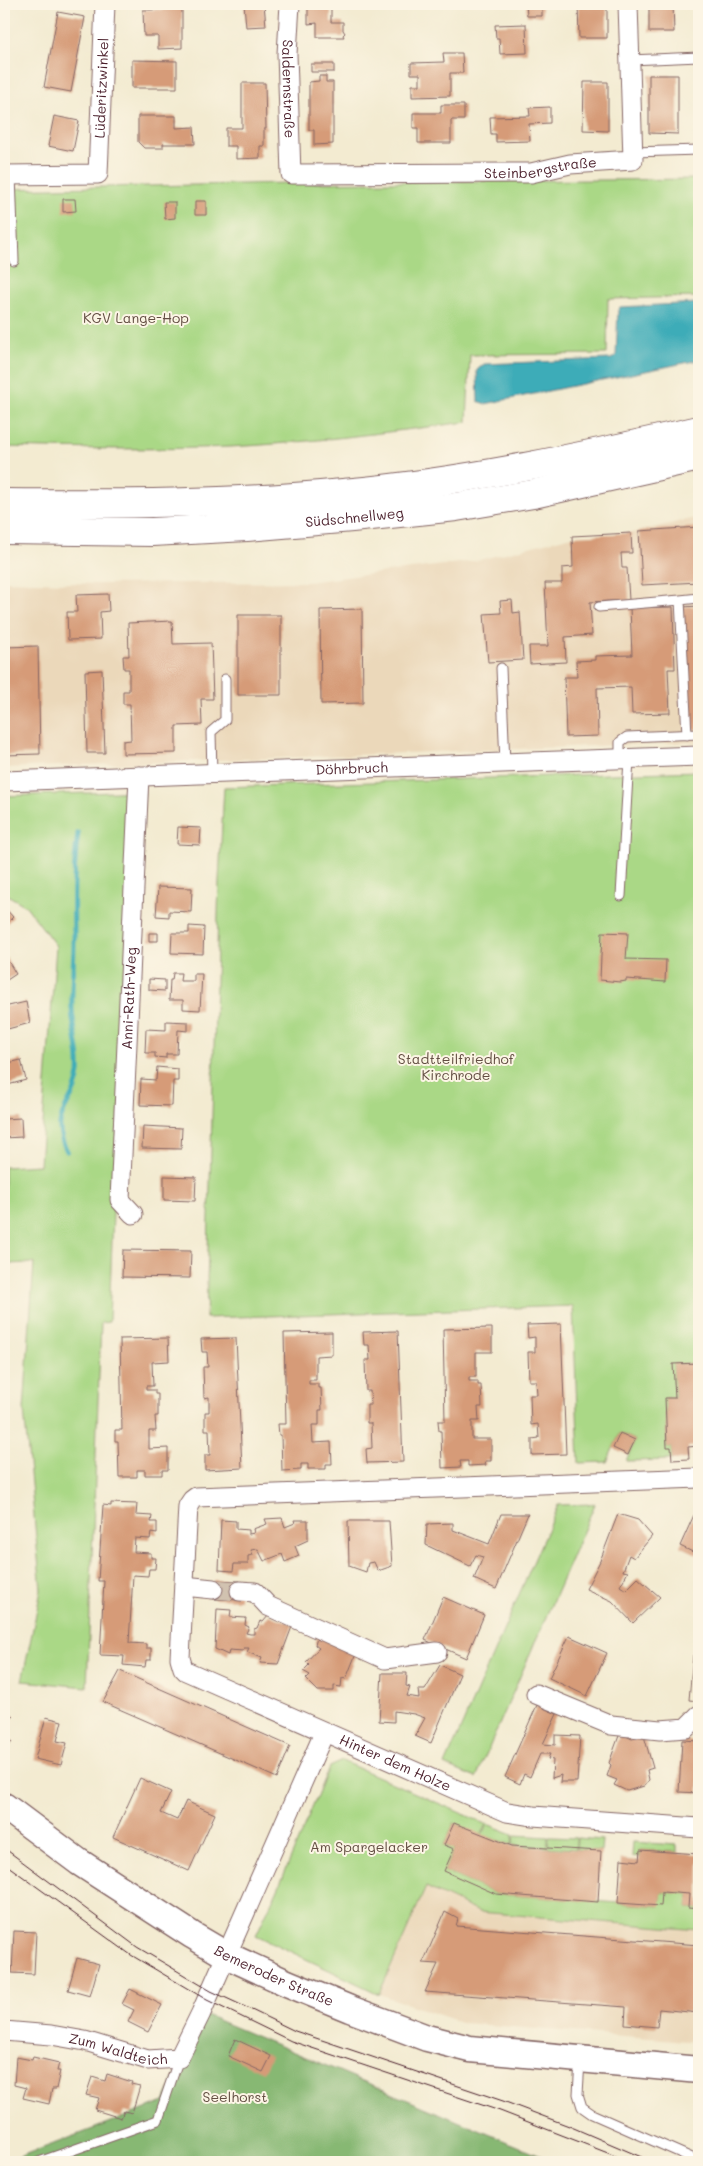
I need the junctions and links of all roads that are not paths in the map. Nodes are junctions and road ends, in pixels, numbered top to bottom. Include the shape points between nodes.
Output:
1 (105, 4) edge
2 (290, 4) edge
3 (628, 4) edge
4 (699, 57) edge
5 (630, 60) junction
6 (699, 150) edge
7 (633, 152) junction
8 (7, 174) edge
9 (291, 174) joint
10 (14, 261) dead end
11 (699, 430) edge
12 (699, 457) edge
13 (4, 503) edge
14 (4, 530) edge
15 (699, 598) edge
16 (680, 600) junction
17 (598, 607) dead end
18 (501, 668) dead end
19 (225, 679) dead end
20 (699, 734) edge
21 (687, 735) junction
22 (699, 756) edge
23 (624, 759) junction
24 (505, 763) junction
25 (212, 774) junction
26 (138, 776) junction
27 (4, 781) edge
28 (620, 896) dead end
29 (133, 1214) dead end
30 (699, 1478) edge
31 (184, 1586) junction
32 (214, 1589) tunnel mouth
33 (240, 1590) tunnel mouth
34 (437, 1652) dead end
35 (536, 1694) dead end
36 (699, 1715) edge
37 (324, 1732) junction
38 (4, 1806) edge
39 (699, 1828) edge
40 (226, 1955) junction
41 (4, 2031) edge
42 (179, 2058) junction
43 (580, 2060) junction
44 (699, 2070) edge
45 (699, 2161) edge
46 (39, 2162) edge

1 - 8 street, Lüderitzwinkel via 98,174
2 - 9 street, Saldernstraße via 287,54
3 - 5 street
4 - 5 lane
5 - 7 street
6 - 7 lane
7 - 9 street, Steinbergstraße via 633,160 570,164 532,173
8 - 10 lane
11 - 13 highway, Südschnellweg via 522,468 344,493 152,504
12 - 14 highway, Südschnellweg via 456,507 352,518 152,532
15 - 16 lane
16 - 17 lane
16 - 21 lane
18 - 24 lane
19 - 25 lane via 225,720 211,732
20 - 21 lane
21 - 23 lane via 627,737 620,742
22 - 23 street, Döhrbruch
23 - 24 street, Döhrbruch
23 - 28 lane
24 - 25 street, Döhrbruch
25 - 26 street, Döhrbruch
26 - 27 street, Döhrbruch
26 - 29 street, Anni-Rath-Weg via 120,1200
30 - 31 street, Hinter dem Holze via 199,1496 193,1498 188,1506
31 - 32 street
31 - 37 street, Hinter dem Holze via 180,1658 183,1668
33 - 34 street via 255,1592 268,1606 385,1659
35 - 36 street via 611,1725 660,1730 686,1728
37 - 39 street, Hinter dem Holze via 507,1812
37 - 40 street
38 - 40 main road, Bemeroder Straße via 79,1862 166,1920
40 - 42 street, Zum Waldteich
40 - 43 main road, Bemeroder Straße via 350,2009 444,2043 482,2051
41 - 42 street, Zum Waldteich via 85,2041 148,2060
42 - 46 lane via 158,2120
43 - 44 main road, Bemeroder Straße
43 - 45 lane via 578,2094 582,2107

